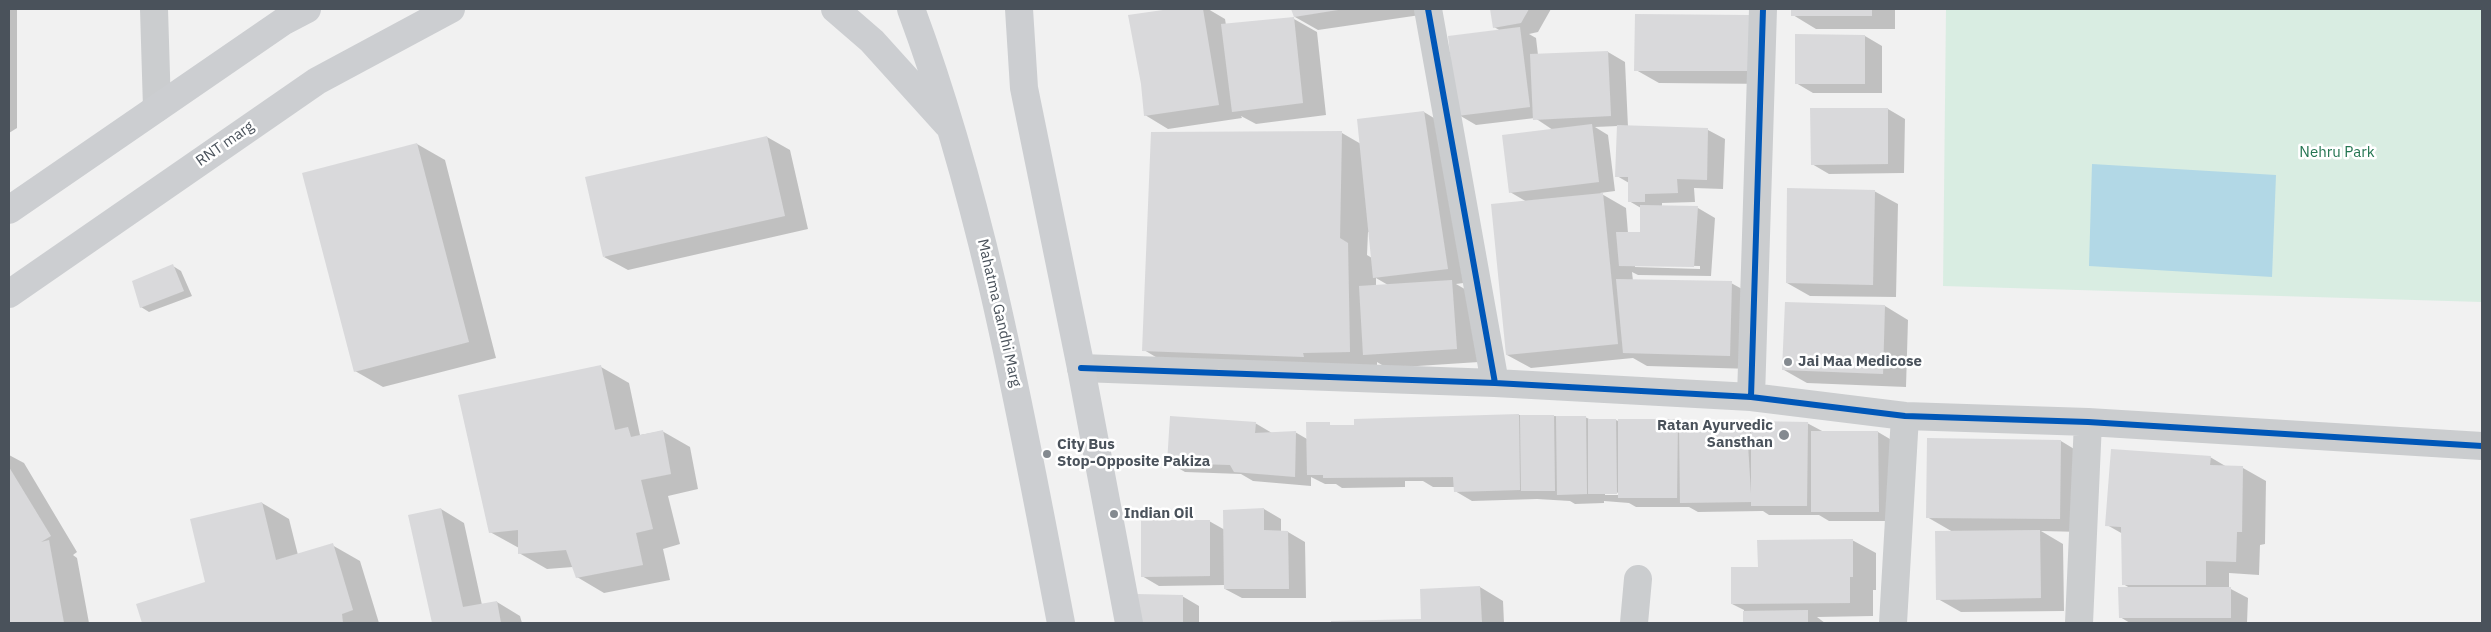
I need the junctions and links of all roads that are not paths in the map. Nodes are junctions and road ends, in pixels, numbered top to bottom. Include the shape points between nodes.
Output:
1 (154, 9) edge
2 (307, 9) edge
3 (451, 9) edge
4 (835, 9) edge
5 (911, 9) edge
6 (1019, 9) edge
7 (1428, 9) edge
8 (1764, 9) edge
9 (157, 108) junction
10 (951, 129) junction
11 (9, 210) edge
12 (9, 294) edge
13 (1081, 368) junction
14 (1494, 383) junction
15 (1752, 397) junction
16 (1905, 416) junction
17 (2088, 422) junction
18 (2482, 446) edge
19 (1638, 579) dead end
20 (1061, 623) edge
21 (1129, 623) edge
22 (1634, 623) edge
23 (1893, 623) edge
24 (2079, 623) edge

1 - 9 street
2 - 9 main road via 284,21
3 - 12 main road, RNT marg via 317,80
4 - 10 main road via 872,41
5 - 10 main road, Mahatma Gandhi Marg
6 - 13 main road via 1024,88
7 - 14 street
8 - 15 street
9 - 11 main road
10 - 20 main road, Mahatma Gandhi Marg via 980,230 1010,358
13 - 14 street
13 - 21 main road
14 - 15 street
15 - 16 street
16 - 17 street
16 - 23 street
17 - 18 street
17 - 24 street
19 - 22 street

